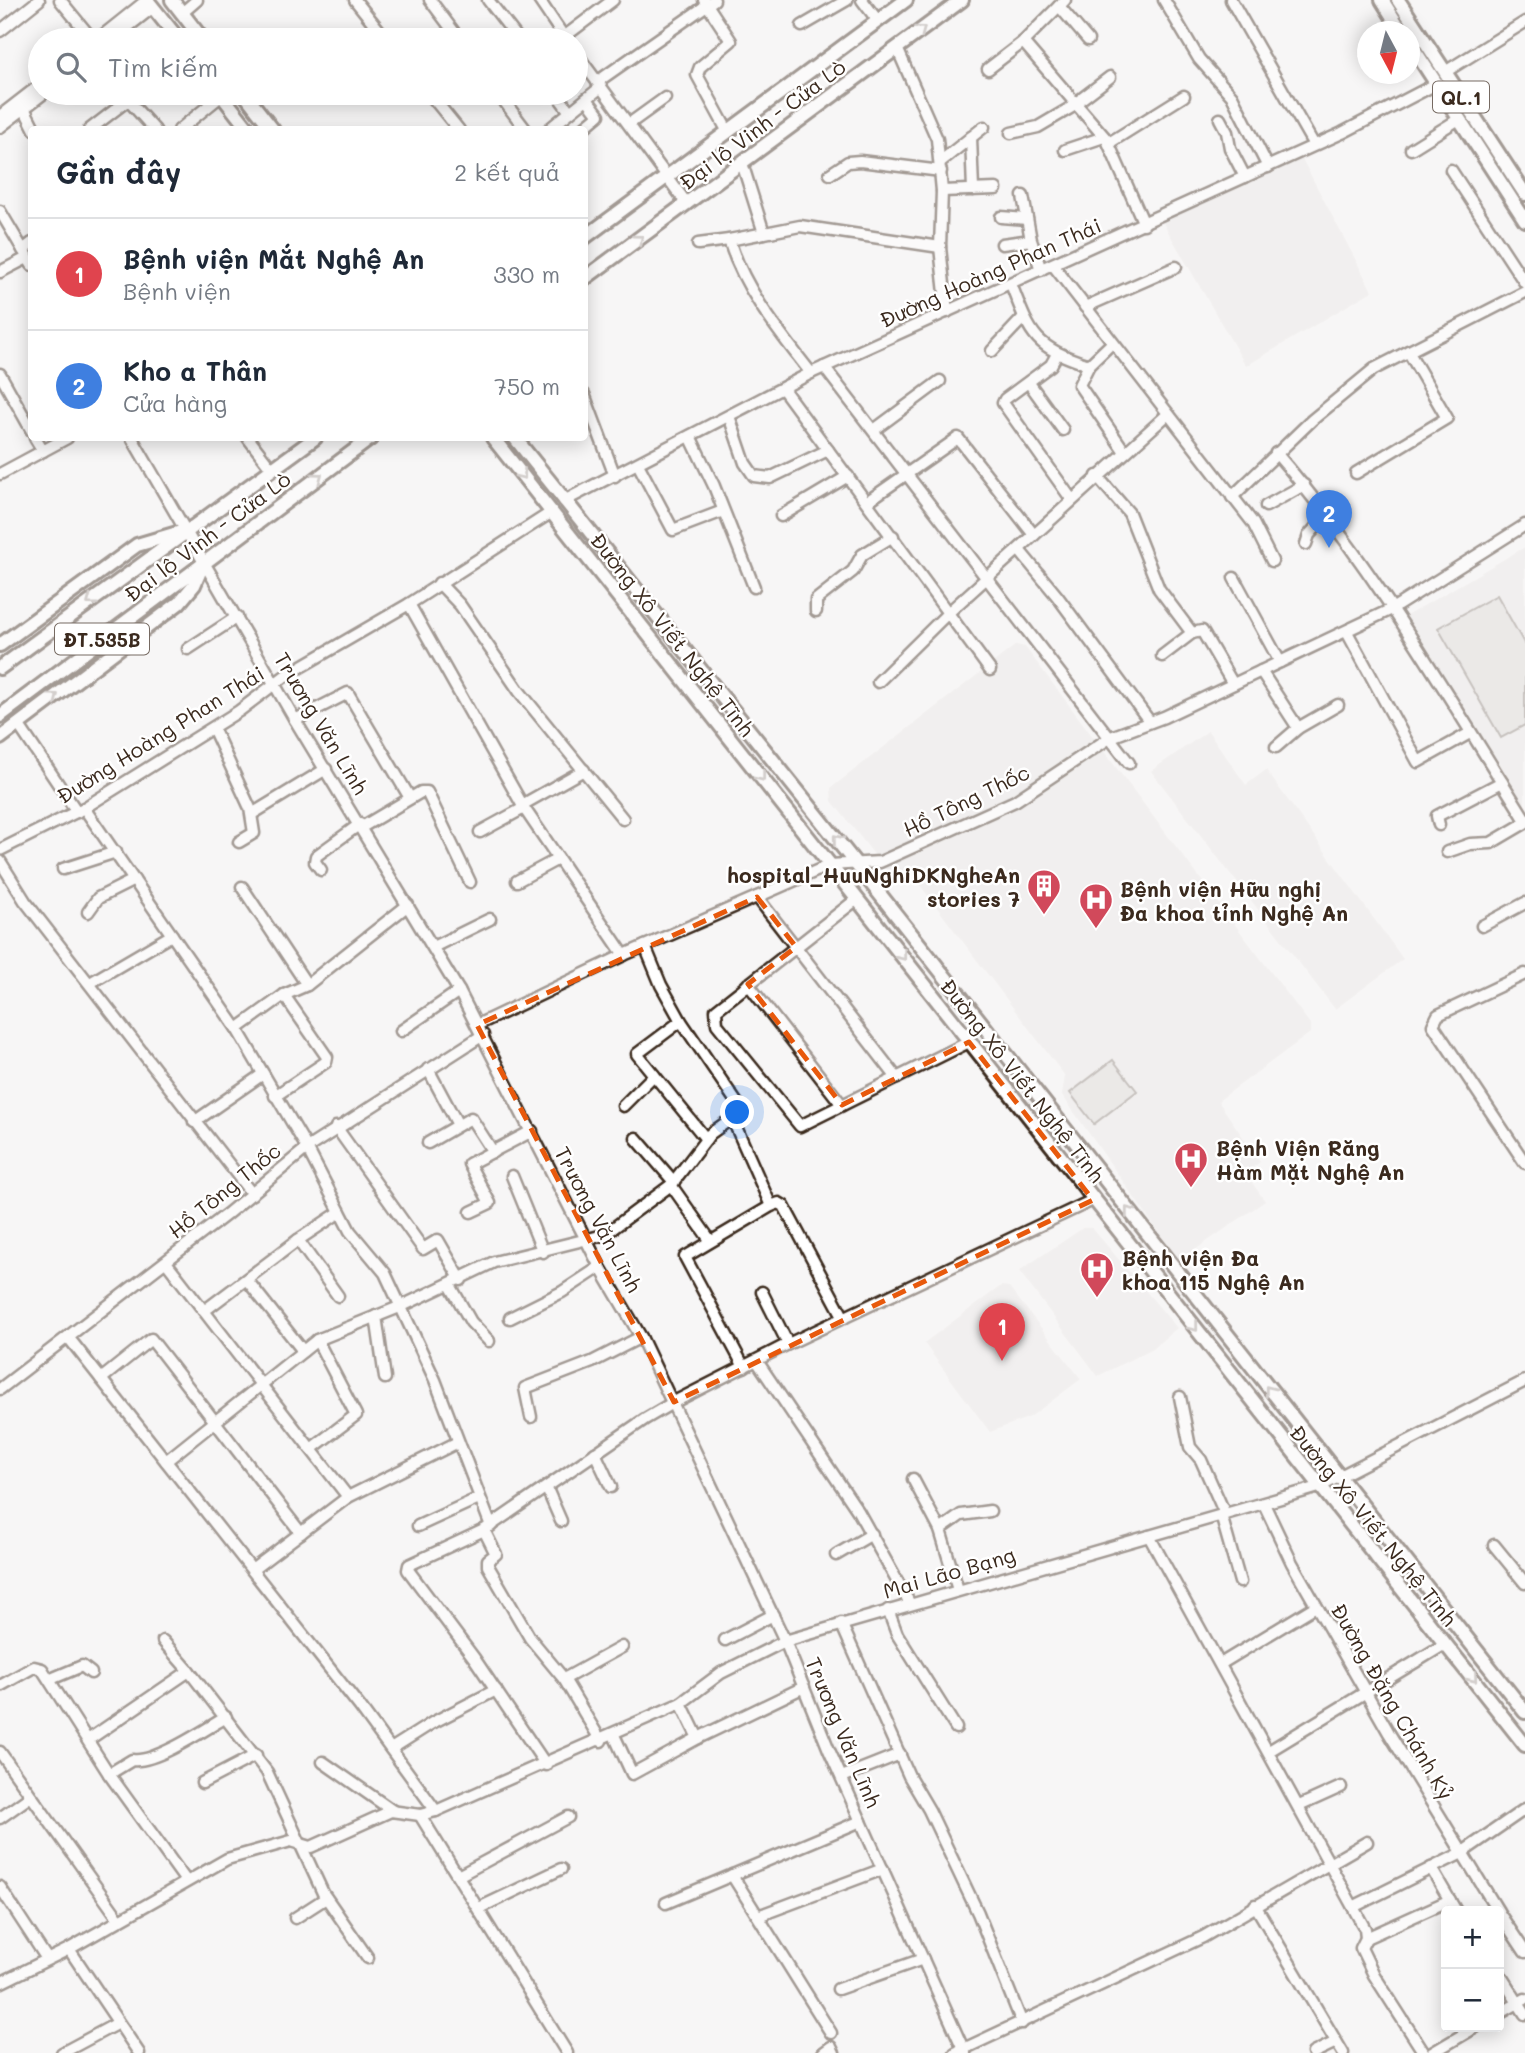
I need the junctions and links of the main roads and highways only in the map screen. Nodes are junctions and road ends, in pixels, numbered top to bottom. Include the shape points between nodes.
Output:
1 (172, 0) edge
2 (906, 0) edge
3 (962, 0) edge
4 (1382, 0) edge
5 (1398, 0) edge
6 (149, 3) edge
7 (182, 13) junction
8 (1395, 21) edge
9 (166, 24) junction
10 (169, 28) edge
11 (194, 28) edge
12 (1420, 60) edge
13 (230, 105) edge
14 (253, 105) edge
15 (246, 126) edge
16 (270, 126) edge
17 (1484, 144) junction
18 (1525, 194) edge
19 (1525, 220) edge
20 (588, 235) edge
21 (588, 276) edge
22 (310, 441) edge
23 (367, 441) edge
24 (495, 441) edge
25 (517, 441) edge
26 (185, 531) junction
27 (204, 561) junction
28 (0, 645) edge
29 (0, 668) edge
30 (0, 716) edge
31 (0, 738) edge
32 (1022, 1077) junction
33 (1007, 1089) junction
34 (1110, 1187) junction
35 (1093, 1200) junction
36 (1525, 1712) edge
37 (1525, 1745) edge

1 - 7 main road
2 - 20 main road, Đại lộ Vinh - Cửa Lò
21 -> 3 main road, Đại lộ Vinh - Cửa Lò
4 - 8 main road
5 - 17 main road, QL.1
6 - 9 main road
7 - 9 main road
7 - 11 main road
9 - 10 main road
12 - 17 main road, QL.1 via 1459,119
13 - 15 main road
14 - 16 main road
17 - 18 main road, QL.1
17 - 19 main road, QL.1
22 - 26 main road, Đại lộ Vinh - Cửa Lò
27 -> 23 main road, Đại lộ Vinh - Cửa Lò
24 -> 33 main road, Đường Xô Viết Nghệ Tĩnh
32 -> 25 main road, Đường Xô Viết Nghệ Tĩnh
26 - 28 main road via 137,545
26 -> 29 main road, Đại lộ Vinh - Cửa Lò / ĐT.535B
27 - 30 main road, Đại lộ Vinh - Cửa Lò / ĐT.535B
31 -> 27 main road via 179,603 194,585
32 - 33 main road
32 - 34 main road, Đường Xô Viết Nghệ Tĩnh
33 - 35 main road, Đường Xô Viết Nghệ Tĩnh
34 - 35 main road
36 -> 34 main road, Đường Xô Viết Nghệ Tĩnh
35 -> 37 main road, Đường Xô Viết Nghệ Tĩnh

